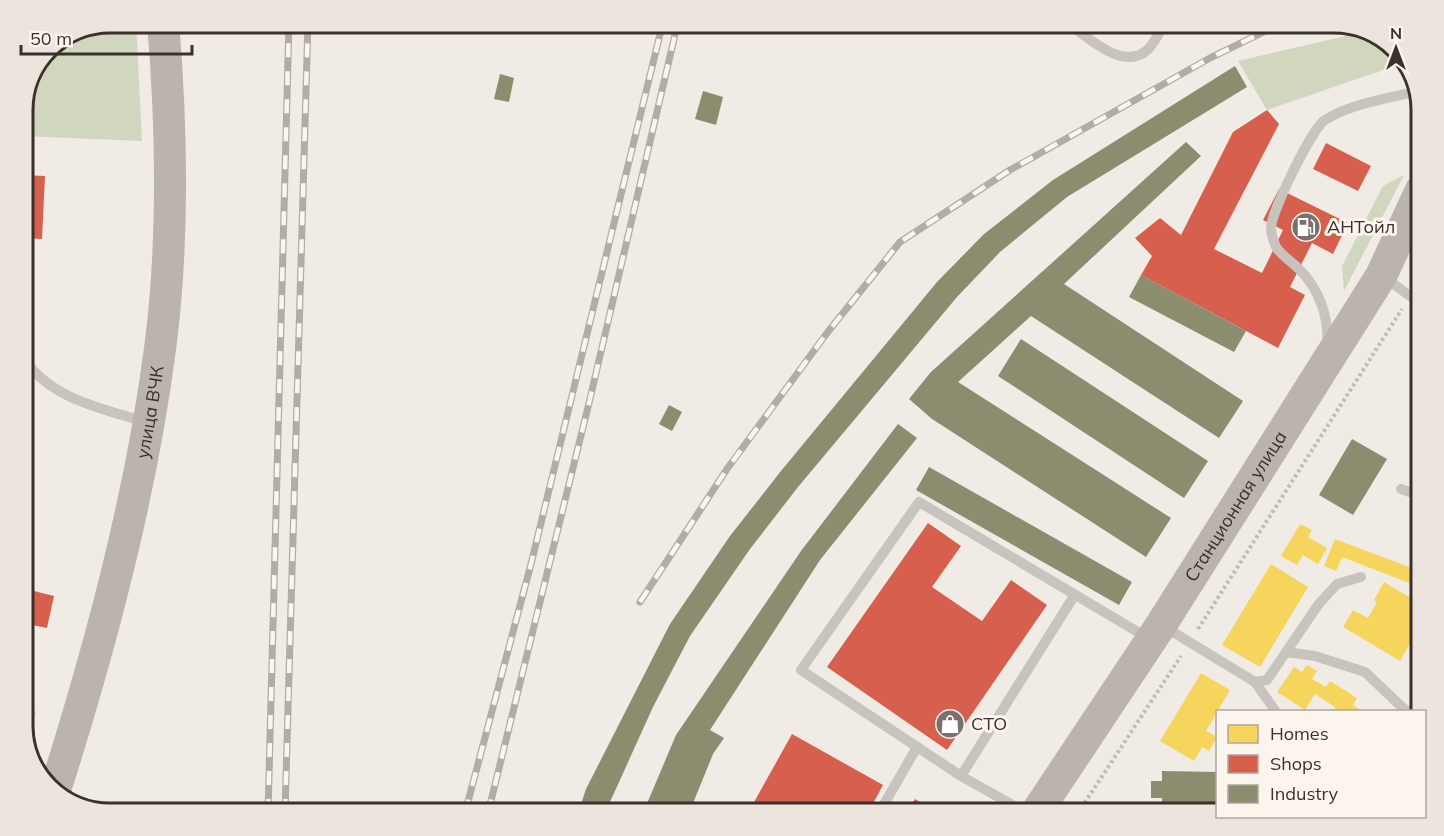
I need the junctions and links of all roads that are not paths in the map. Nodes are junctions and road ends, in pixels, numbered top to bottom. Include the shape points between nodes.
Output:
1 (163, 33) edge
2 (1082, 33) edge
3 (1158, 33) edge
4 (1409, 93) edge
5 (1411, 212) edge
6 (1382, 276) junction
7 (1411, 296) edge
8 (1326, 363) junction
9 (33, 369) edge
10 (147, 423) junction
11 (1401, 489) dead end
12 (1411, 492) edge
13 (1361, 577) dead end
14 (1074, 596) junction
15 (1156, 632) junction
16 (1286, 652) junction
17 (1255, 682) junction
18 (1275, 710) edge
19 (1408, 710) edge
20 (917, 747) junction
21 (961, 776) junction
22 (58, 782) edge
23 (885, 803) edge
24 (1009, 803) edge
25 (1043, 803) edge

1 - 10 main road, улица ВЧК via 170,233 160,349
2 - 3 lane via 1116,57 1147,50
4 - 8 lane via 1341,111 1323,121 1310,135 1271,228 1277,249 1319,295 1328,328
5 - 6 main road, Станционная улица
6 - 7 lane
6 - 8 main road, Станционная улица
8 - 15 main road, Станционная улица
9 - 10 lane via 68,398
10 - 22 main road, улица ВЧК via 129,523 84,699
11 - 12 lane
13 - 16 lane via 1337,584
14 - 15 lane
14 - 20 lane via 919,502 801,670
14 - 21 lane
15 - 17 lane via 1190,642
15 - 25 main road, Станционная улица
16 - 17 lane via 1267,680
16 - 19 lane via 1315,656 1365,672
17 - 18 lane
20 - 21 lane
20 - 23 lane
21 - 24 lane

